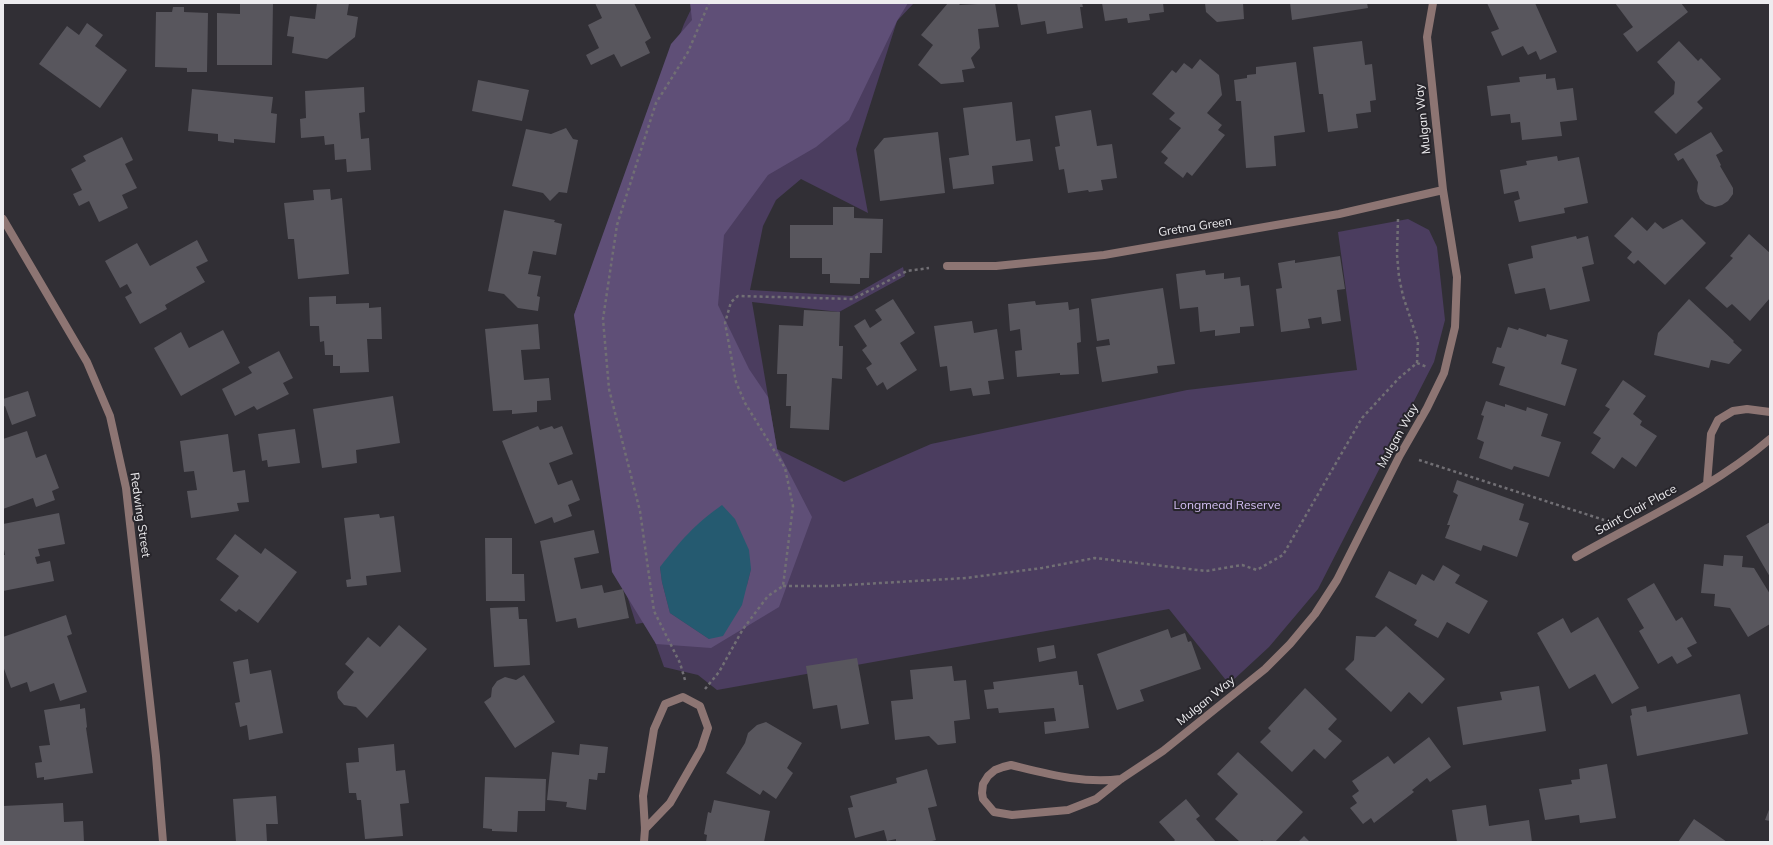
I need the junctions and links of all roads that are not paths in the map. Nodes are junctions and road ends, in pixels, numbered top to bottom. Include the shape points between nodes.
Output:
1 (1433, 3) edge
2 (1443, 190) junction
3 (3, 219) edge
4 (947, 266) road end
5 (1770, 412) edge
6 (1770, 439) edge
7 (1707, 484) junction
8 (1576, 557) dead end
9 (1121, 779) junction
10 (645, 829) junction
11 (163, 842) edge
12 (644, 842) edge

1 - 2 street, Mulgan Way via 1427,37
2 - 4 street, Gretna Green via 1273,227 1104,255 996,266
2 - 9 street, Mulgan Way via 1457,277 1455,327 1444,373 1337,580 1315,614 1265,669 1163,751
3 - 11 street, Redwing Street via 87,362 110,416 126,488
5 - 7 street via 1748,409 1733,411 1718,420 1711,434
6 - 7 street, Saint Clair Place
7 - 8 street, Saint Clair Place
9 - 9 street, Mulgan Way via 1096,799 1068,810 1002,814 994,812 988,806 982,793 983,784 988,776 1003,767 1011,766 1084,780 1101,782
10 - 10 street via 643,796 654,729 665,704 683,697 700,706 708,728 701,749 670,803
10 - 12 street

